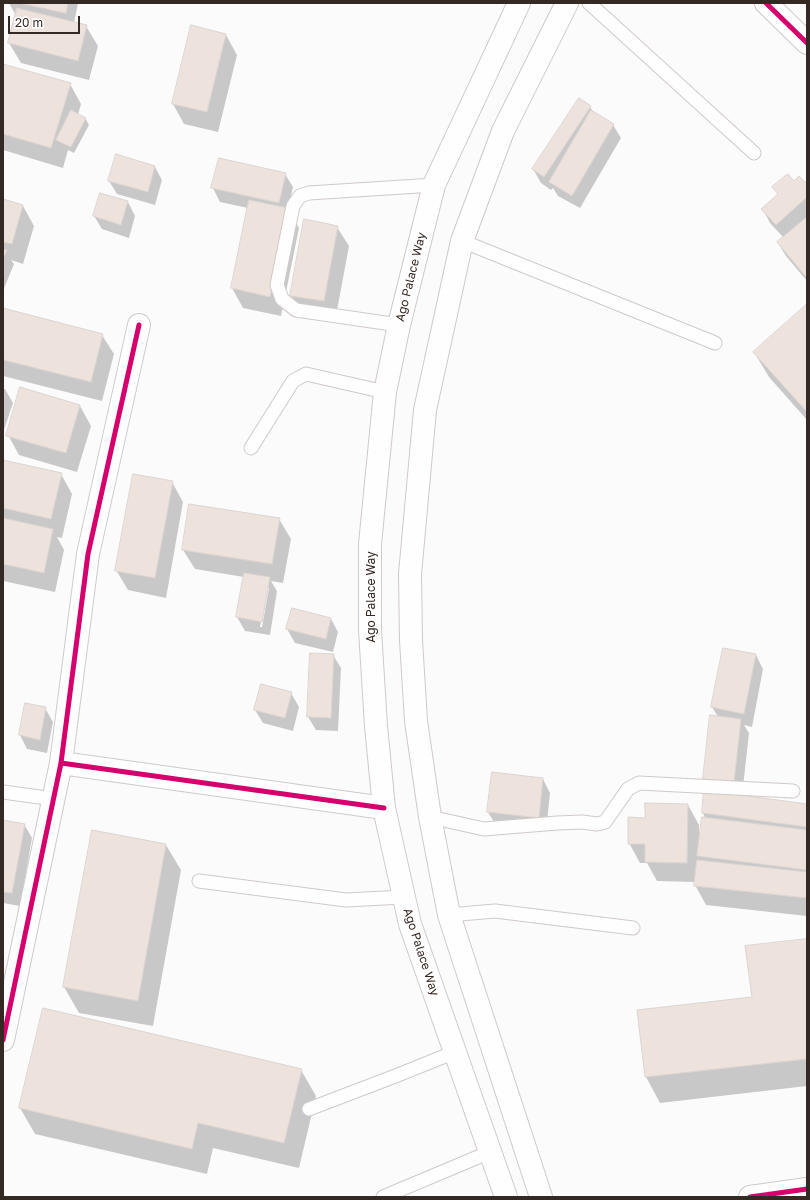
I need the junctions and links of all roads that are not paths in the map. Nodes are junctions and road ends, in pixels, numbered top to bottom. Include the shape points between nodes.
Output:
1 (519, 3) edge
2 (567, 3) edge
3 (589, 3) edge
4 (766, 3) edge
5 (807, 43) edge
6 (754, 153) dead end
7 (434, 185) junction
8 (462, 241) junction
9 (139, 325) dead end
10 (398, 326) junction
11 (715, 343) dead end
12 (385, 392) junction
13 (251, 448) dead end
14 (61, 762) junction
15 (793, 791) dead end
16 (3, 792) edge
17 (54, 799) junction
18 (384, 808) junction
19 (430, 817) junction
20 (199, 881) dead end
21 (404, 897) junction
22 (449, 914) junction
23 (633, 928) dead end
24 (7, 1004) edge
25 (3, 1040) edge
26 (455, 1052) junction
27 (309, 1109) dead end
28 (490, 1152) junction
29 (807, 1189) edge
30 (383, 1197) edge
31 (506, 1197) edge
32 (541, 1197) edge
33 (750, 1197) edge

1 - 7 main road, Ago Palace Way
2 - 8 main road via 503,131
3 - 6 lane
4 - 5 main road
7 - 10 main road, Ago Palace Way
7 - 10 lane via 309,193 300,196 293,206 277,285 282,299 296,310
8 - 11 lane
8 - 19 main road via 425,410 410,574 416,721
9 - 14 main road via 88,554
10 - 12 main road, Ago Palace Way
12 - 13 lane via 306,374 293,381
12 - 18 main road, Ago Palace Way via 370,544 370,622
14 - 17 main road
14 - 18 main road
15 - 19 lane via 639,783 628,789 605,822 597,824 557,823 484,829
16 - 17 lane
17 - 24 main road
18 - 21 main road, Ago Palace Way
19 - 22 main road
20 - 21 lane via 346,900
21 - 26 main road, Ago Palace Way via 410,924
22 - 23 lane via 495,911
22 - 32 main road
24 - 25 main road
26 - 27 lane
26 - 28 main road, Ago Palace Way
28 - 30 lane
28 - 31 main road, Ago Palace Way
29 - 33 main road

